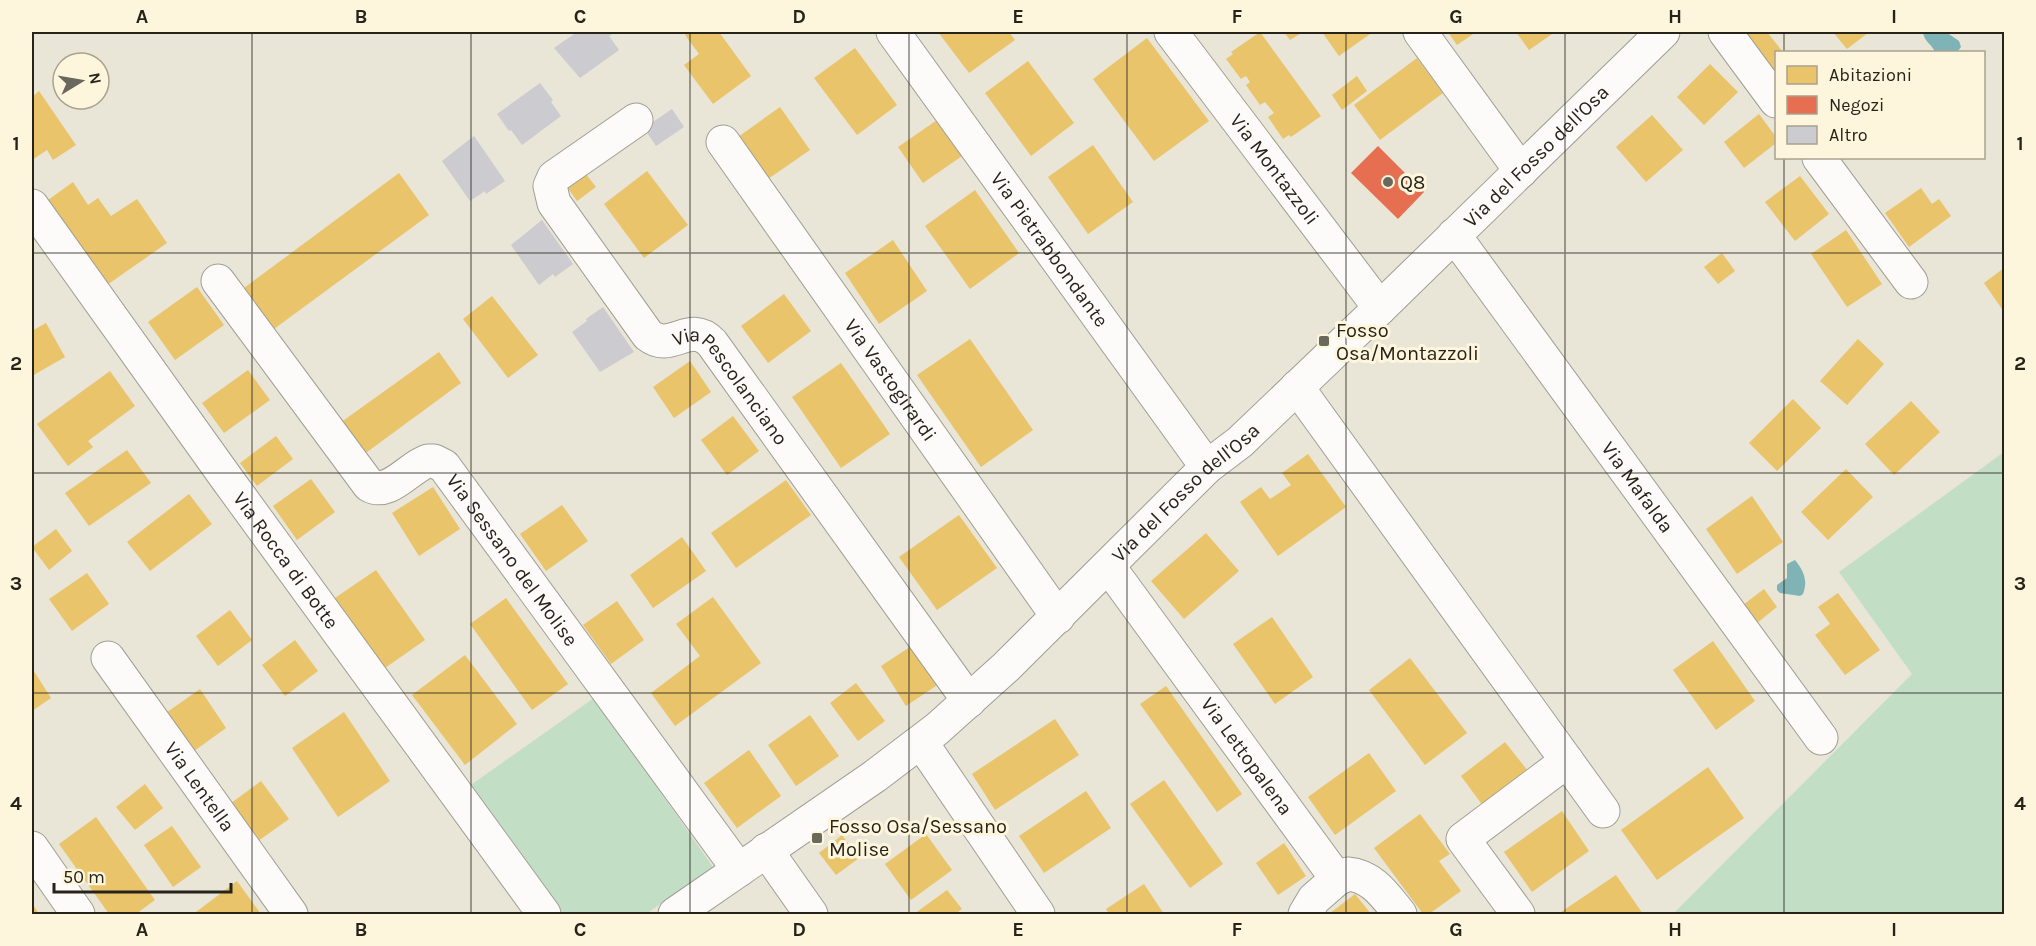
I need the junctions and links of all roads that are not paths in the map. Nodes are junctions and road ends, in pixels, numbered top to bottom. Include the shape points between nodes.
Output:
1 (894, 32) edge
2 (1171, 32) edge
3 (1420, 32) edge
4 (1663, 32) edge
5 (1725, 32) edge
6 (1775, 100) edge
7 (636, 120) dead end
8 (723, 142) dead end
9 (1820, 159) edge
10 (1521, 171) junction
11 (32, 206) edge
12 (1454, 236) junction
13 (218, 281) dead end
14 (1911, 282) dead end
15 (1380, 308) junction
16 (1297, 387) junction
17 (1207, 467) junction
18 (1108, 567) junction
19 (1058, 617) junction
20 (108, 658) dead end
21 (969, 701) junction
22 (1821, 738) dead end
23 (921, 742) junction
24 (1567, 761) junction
25 (1603, 811) dead end
26 (32, 848) edge
27 (766, 850) junction
28 (739, 870) junction
29 (1337, 879) junction
30 (78, 915) edge
31 (291, 915) edge
32 (544, 915) edge
33 (675, 915) edge
34 (811, 915) edge
35 (1038, 915) edge
36 (1305, 915) edge
37 (1400, 915) edge
38 (1518, 915) edge

1 - 17 street, Via Pietrabbondante
2 - 15 street, Via Montazzoli
3 - 10 street
4 - 10 street, Via del Fosso dell'Osa
5 - 6 street
7 - 21 street, Via Pescolanciano via 554,177 550,186 554,203 648,335 667,342 697,334 712,343
8 - 19 street, Via Vastogirardi
9 - 14 street
10 - 12 street, Via del Fosso dell'Osa
11 - 32 street, Via Rocca di Botte
12 - 15 street, Via del Fosso dell'Osa
12 - 22 street, Via Mafalda
13 - 28 street, Via Sessano del Molise via 369,485 376,489 387,487 428,461 444,466
15 - 16 street, Via del Fosso dell'Osa
16 - 17 street, Via del Fosso dell'Osa via 1240,442
16 - 24 street
17 - 18 street, Via del Fosso dell'Osa
18 - 19 street, Via del Fosso dell'Osa
18 - 29 street, Via Lettopalena
19 - 21 street, Via del Fosso dell'Osa
20 - 31 street, Via Lentella
21 - 23 street, Via del Fosso dell'Osa
23 - 27 street, Via del Fosso dell'Osa
23 - 35 street
24 - 25 street
24 - 38 street via 1463,839
26 - 30 street
27 - 28 street, Via del Fosso dell'Osa
27 - 34 street
28 - 33 street, Via del Fosso dell'Osa
29 - 36 street via 1314,899
29 - 37 street via 1348,874 1368,879

